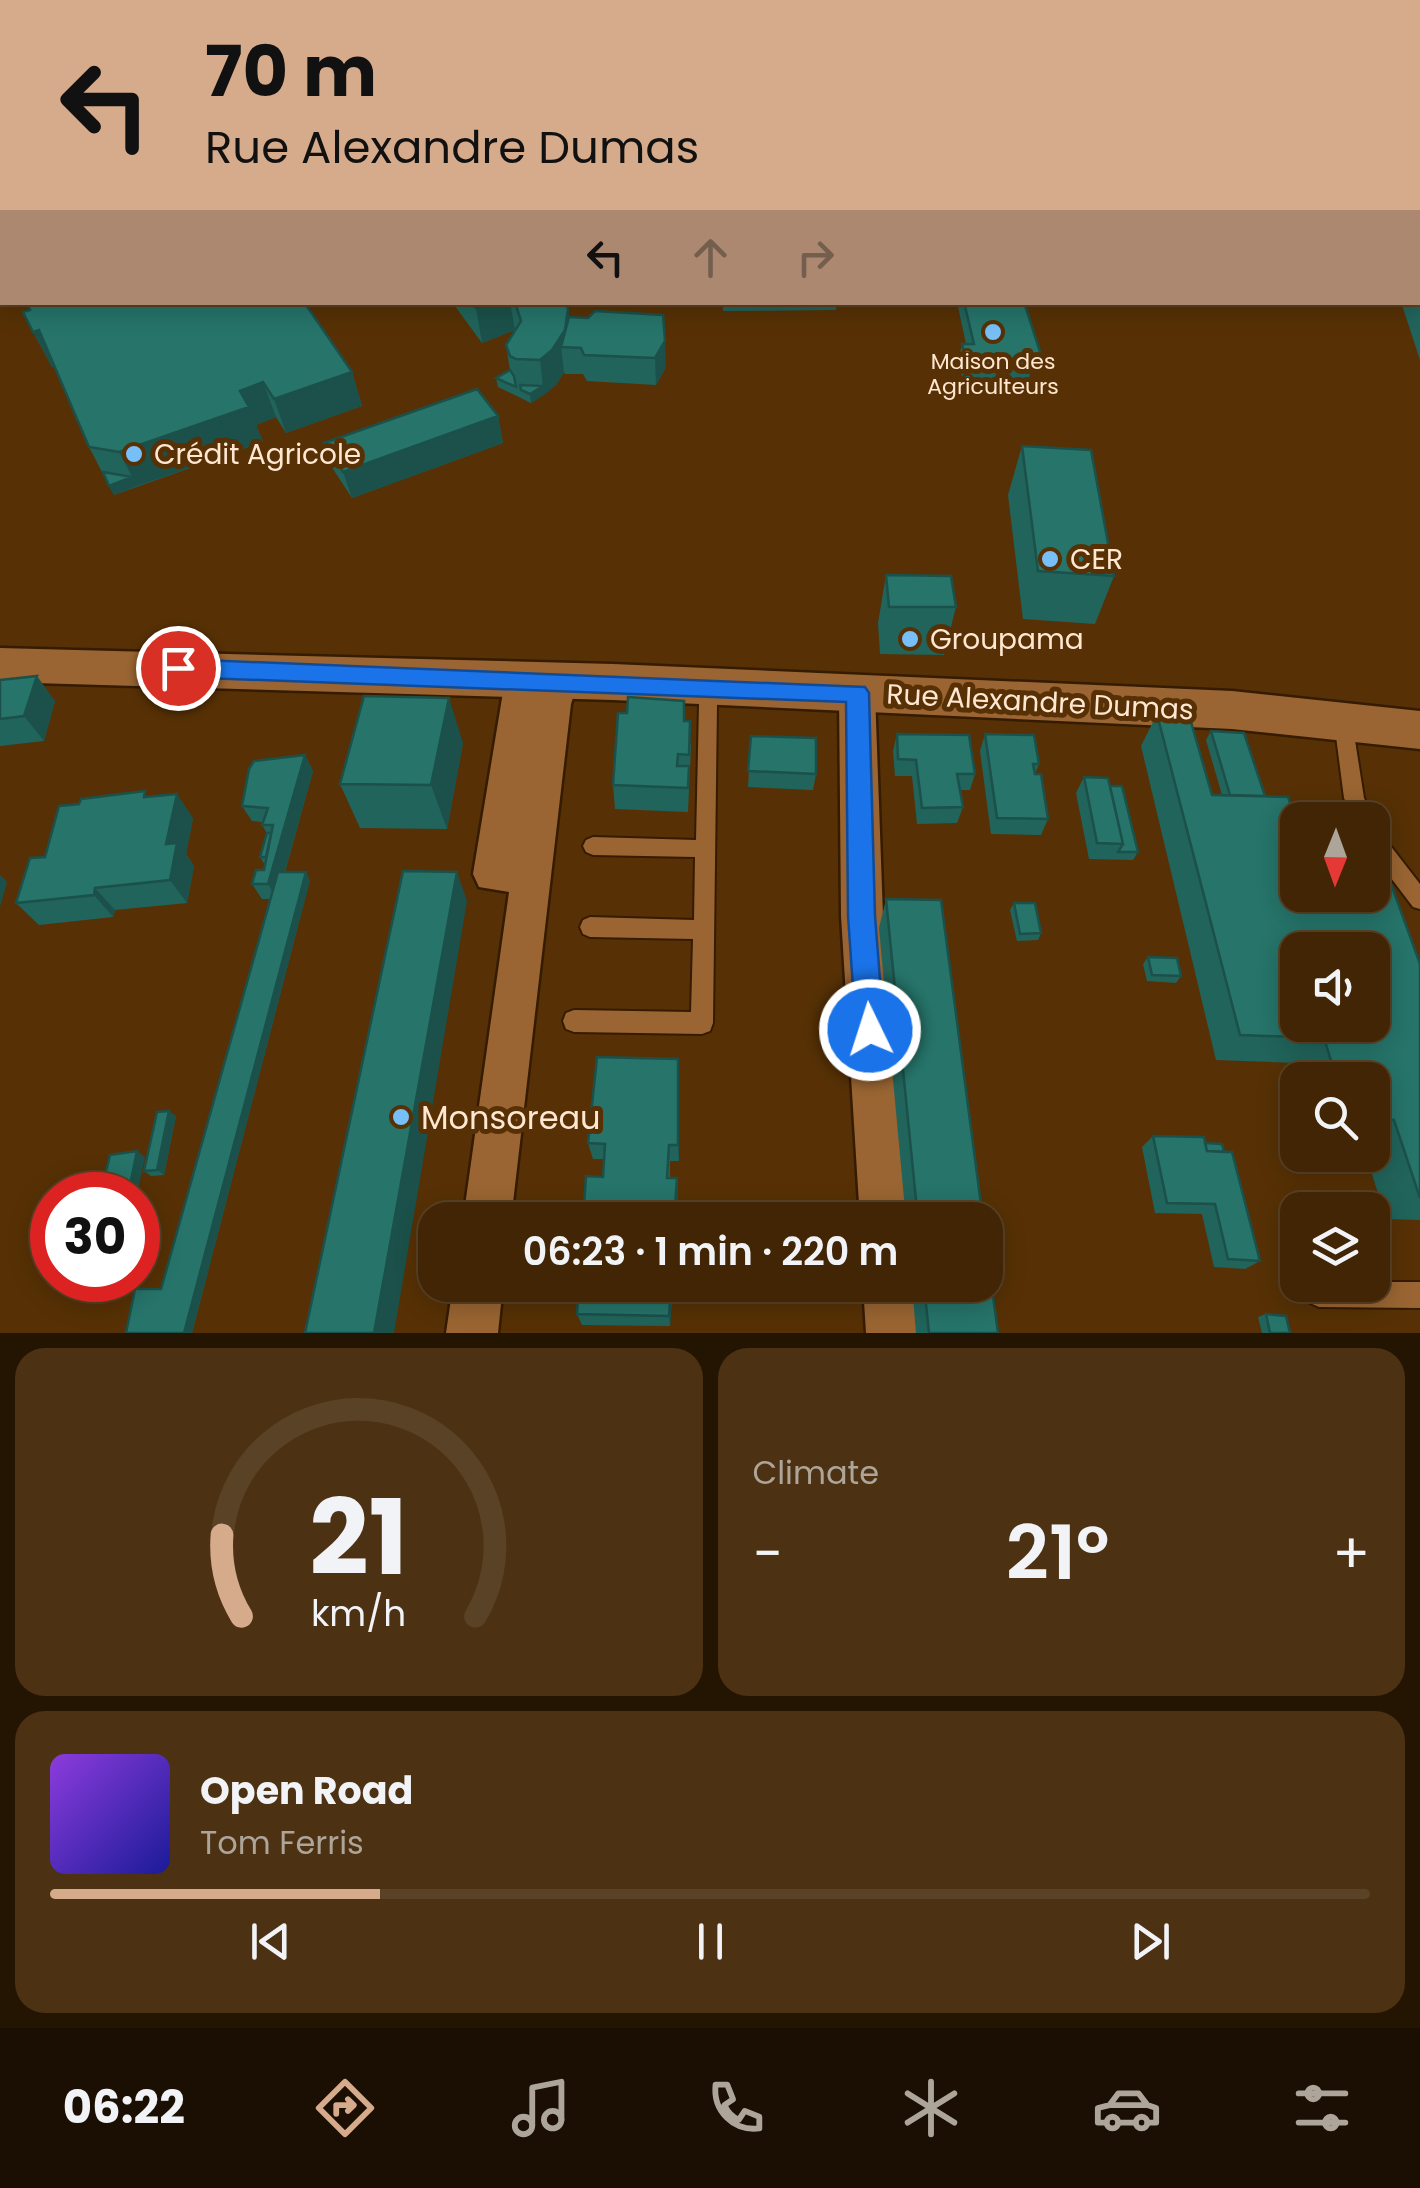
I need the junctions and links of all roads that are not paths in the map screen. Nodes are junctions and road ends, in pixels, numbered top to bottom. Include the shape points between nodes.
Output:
1 (0, 665) edge
2 (541, 681) junction
3 (703, 688) junction
4 (857, 693) junction
5 (1344, 720) junction
6 (1420, 730) edge
7 (1356, 802) edge
8 (593, 846) dead end
9 (704, 849) junction
10 (1390, 860) edge
11 (1420, 900) edge
12 (590, 928) dead end
13 (704, 930) junction
14 (574, 1020) dead end
15 (489, 1202) edge
16 (883, 1202) edge
17 (1390, 1295) edge
18 (1420, 1295) edge
19 (476, 1302) edge
20 (889, 1302) edge
21 (472, 1333) edge
22 (892, 1333) edge

1 - 2 street, Rue Alexandre Dumas
2 - 3 street, Rue Alexandre Dumas
2 - 15 street via 553,704
3 - 4 street, Rue Alexandre Dumas
3 - 9 lane
4 - 5 street, Rue Alexandre Dumas
4 - 16 street via 862,916
5 - 6 street, Rue Alexandre Dumas
5 - 7 lane
8 - 9 lane
9 - 13 lane
10 - 11 lane
12 - 13 lane
13 - 14 lane via 702,1023
17 - 18 lane
19 - 21 street
20 - 22 street

